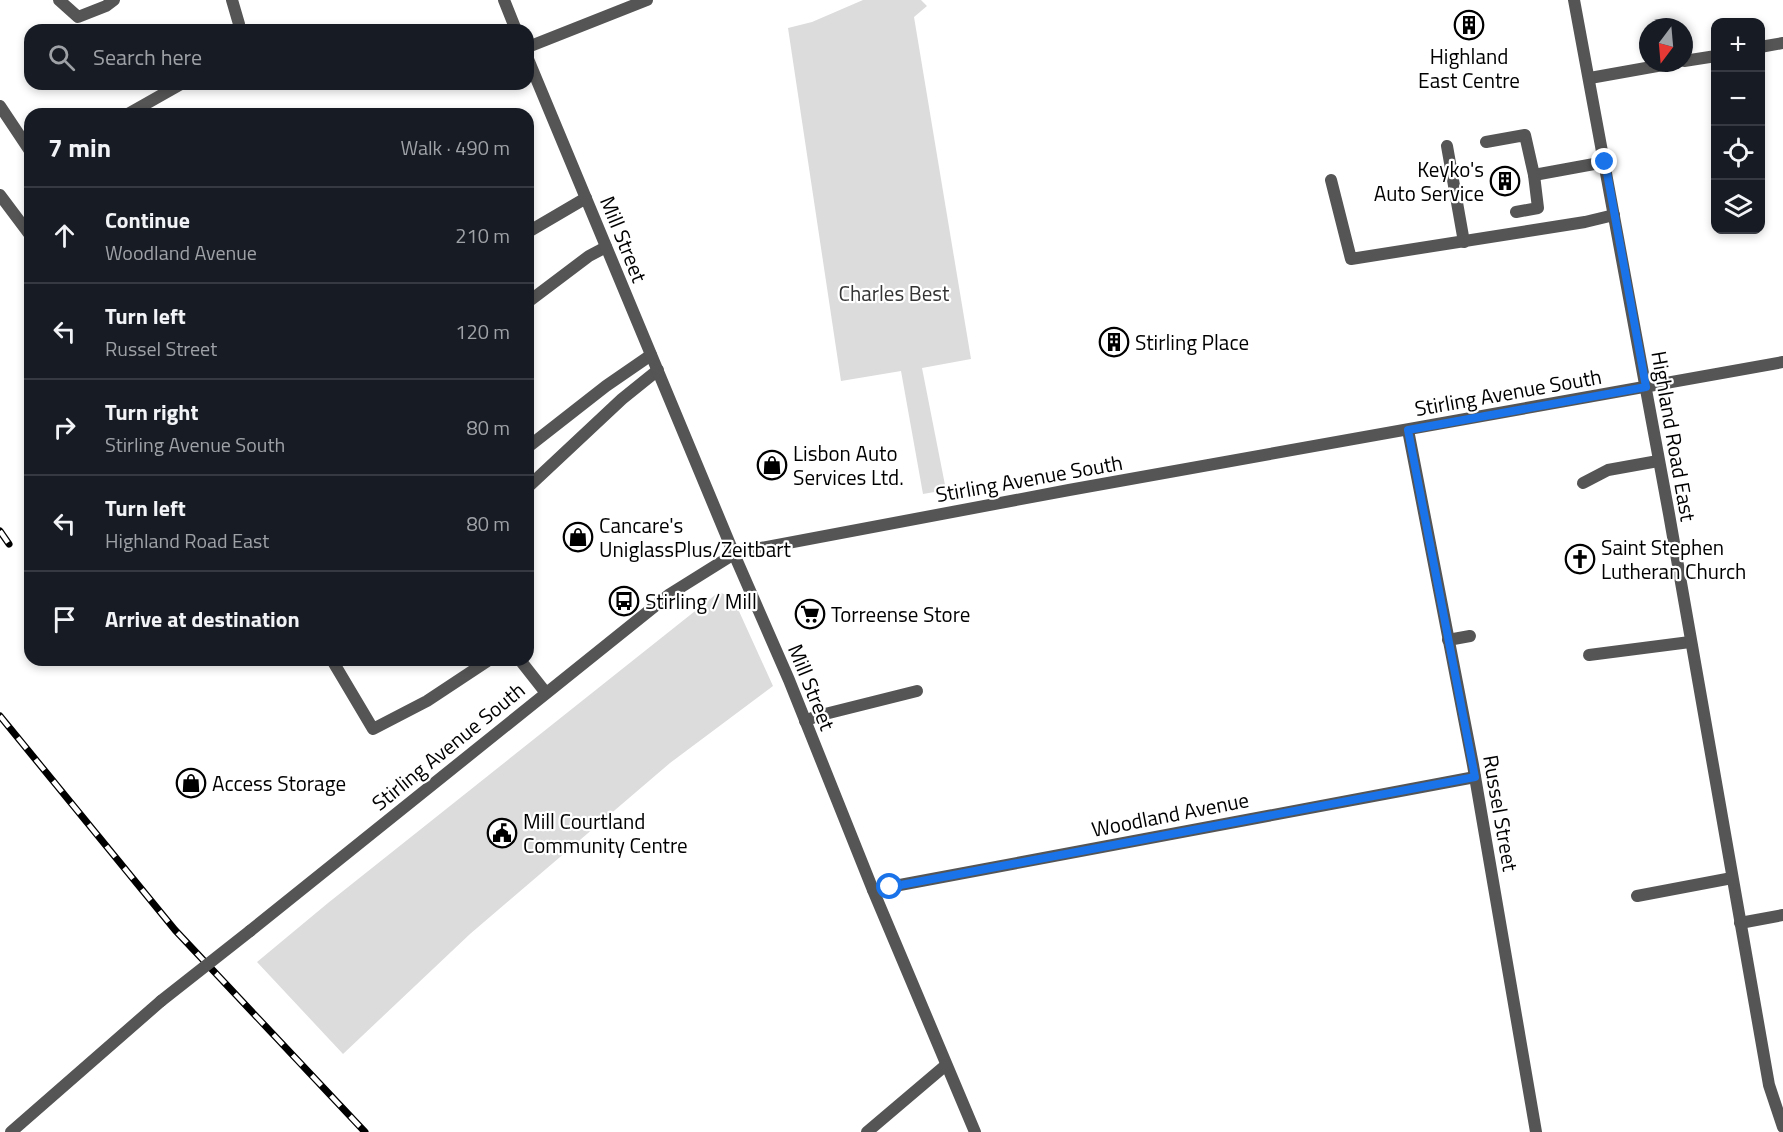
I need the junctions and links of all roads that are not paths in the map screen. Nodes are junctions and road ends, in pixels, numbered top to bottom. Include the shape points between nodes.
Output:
1 (59, 0) edge
2 (114, 0) edge
3 (232, 0) edge
4 (504, 0) edge
5 (647, 0) edge
6 (1574, 0) edge
7 (239, 24) edge
8 (514, 24) edge
9 (1783, 43) edge
10 (534, 45) edge
11 (1765, 46) edge
12 (1711, 57) edge
13 (1693, 60) edge
14 (1639, 69) edge
15 (534, 73) edge
16 (1590, 78) junction
17 (170, 90) edge
18 (0, 106) edge
19 (139, 108) edge
20 (24, 142) edge
21 (1486, 142) dead end
22 (1447, 146) dead end
23 (1605, 162) junction
24 (1534, 175) junction
25 (1331, 180) dead end
26 (0, 195) edge
27 (586, 198) junction
28 (1516, 213) dead end
29 (1614, 215) junction
30 (24, 227) edge
31 (534, 228) edge
32 (1464, 242) junction
33 (606, 247) junction
34 (534, 297) edge
35 (651, 355) junction
36 (1783, 362) edge
37 (658, 370) junction
38 (1646, 387) junction
39 (1408, 430) junction
40 (534, 442) edge
41 (1658, 461) junction
42 (534, 481) edge
43 (1583, 483) dead end
44 (734, 554) junction
45 (1470, 636) dead end
46 (1448, 640) junction
47 (1690, 642) junction
48 (1589, 655) dead end
49 (336, 666) edge
50 (480, 666) edge
51 (525, 666) edge
52 (917, 691) dead end
53 (546, 693) junction
54 (805, 721) junction
55 (1475, 777) junction
56 (1732, 878) junction
57 (873, 890) junction
58 (1637, 896) dead end
59 (1783, 915) edge
60 (1740, 923) junction
61 (946, 1065) junction
62 (1783, 1127) edge
63 (11, 1132) edge
64 (867, 1132) edge
65 (975, 1132) edge
66 (1536, 1132) edge

1 - 2 street via 78,17
3 - 7 street
4 - 8 street
5 - 10 street
6 - 16 street, Highland Road East
9 - 11 street
12 - 13 street
14 - 16 street
15 - 27 street, Mill Street
16 - 23 street, Highland Road East
17 - 19 street
18 - 20 street
21 - 24 street via 1525,135
22 - 32 street
23 - 24 street
23 - 29 street, Highland Road East
24 - 28 street via 1538,208
25 - 32 street via 1351,259
26 - 30 street
27 - 31 street
27 - 33 street, Mill Street
29 - 32 street
29 - 38 street, Highland Road East
33 - 34 street
33 - 35 street, Mill Street
35 - 37 street, Mill Street
35 - 40 street
36 - 38 street, Stirling Avenue South
37 - 42 street
37 - 44 street, Mill Street
38 - 39 street, Stirling Avenue South
38 - 41 street, Highland Road East
39 - 44 street, Stirling Avenue South
39 - 46 street, Russel Street
41 - 43 street via 1608,470
41 - 47 street, Highland Road East
44 - 53 street, Stirling Avenue South via 670,594
44 - 54 street, Mill Street
45 - 46 street
46 - 55 street, Russel Street
47 - 48 street
47 - 56 street, Highland Road East
49 - 50 street via 373,729 427,701
51 - 53 street
52 - 54 street
53 - 63 street, Stirling Avenue South, bridge via 161,1001
54 - 57 street, Mill Street
55 - 57 street, Woodland Avenue
55 - 66 street, Russel Street
56 - 58 street
56 - 60 street, Highland Road East
57 - 61 street, Mill Street
59 - 60 street
60 - 62 street, Highland Road East via 1769,1085
61 - 64 street
61 - 65 street, Mill Street

